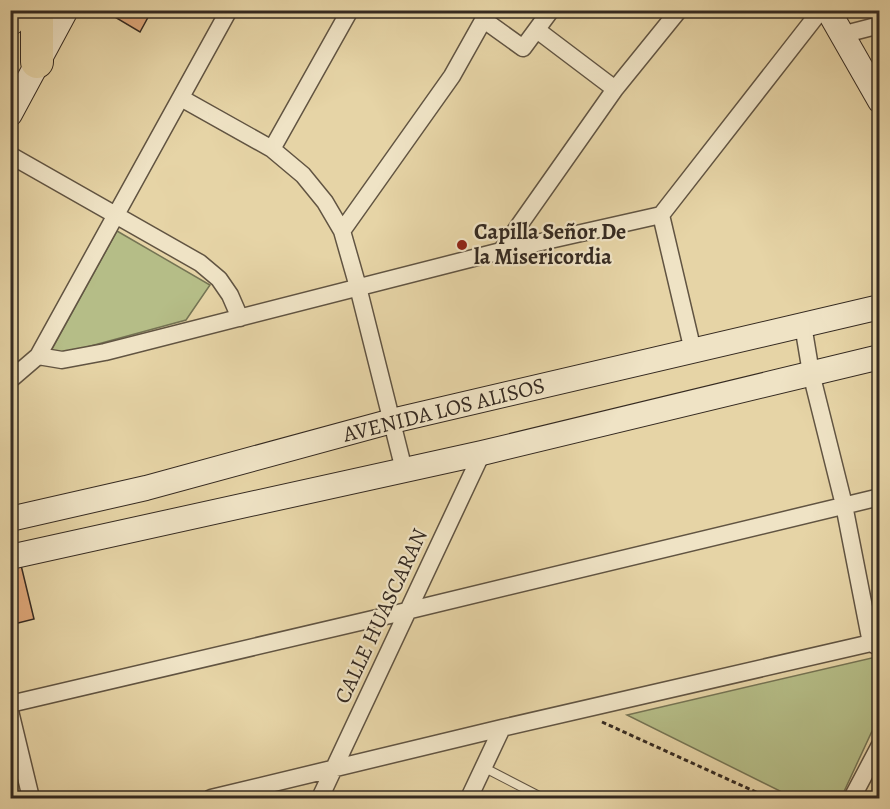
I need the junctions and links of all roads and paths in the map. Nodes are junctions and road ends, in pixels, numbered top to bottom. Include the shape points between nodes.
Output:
1 (15, 10) edge
2 (37, 10) edge
3 (66, 10) edge
4 (229, 10) edge
5 (350, 10) edge
6 (551, 10) edge
7 (678, 10) edge
8 (821, 10) edge
9 (828, 10) edge
10 (486, 15) edge
11 (10, 19) edge
12 (879, 25) edge
13 (537, 30) junction
14 (842, 35) junction
15 (37, 62) junction
16 (615, 89) junction
17 (181, 98) junction
18 (879, 101) edge
19 (10, 114) edge
20 (272, 149) junction
21 (10, 155) edge
22 (661, 215) junction
23 (116, 216) junction
24 (342, 231) junction
25 (501, 250) junction
26 (358, 287) junction
27 (879, 308) edge
28 (240, 318) junction
29 (802, 325) junction
30 (693, 351) junction
31 (38, 356) junction
32 (879, 357) edge
33 (811, 373) junction
34 (10, 380) edge
35 (392, 421) junction
36 (482, 453) junction
37 (404, 470) junction
38 (879, 497) edge
39 (844, 505) junction
40 (10, 519) edge
41 (10, 557) edge
42 (408, 611) junction
43 (875, 646) edge
44 (10, 704) edge
45 (10, 711) edge
46 (578, 711) junction
47 (502, 728) junction
48 (879, 745) edge
49 (483, 768) junction
50 (334, 769) junction
51 (31, 798) edge
52 (211, 798) edge
53 (320, 798) edge
54 (469, 798) edge
55 (543, 798) edge
56 (769, 798) edge
57 (852, 798) edge

1 - 11 highway
2 - 15 highway
3 - 15 street
4 - 17 street
5 - 20 street
6 - 13 street
7 - 16 street
8 - 22 street
9 - 14 street
10 - 13 street via 523,48
10 - 24 street via 452,76
12 - 14 street
13 - 16 street
14 - 18 street
15 - 19 street
16 - 25 street
17 - 20 street
17 - 23 street
20 - 24 street via 303,176
21 - 23 street
22 - 25 street
22 - 30 street
23 - 28 street via 200,263 219,279
23 - 31 street
24 - 26 street
25 - 26 street
26 - 28 street
26 - 35 street
27 - 29 street, AVENIDA LOS ALISOS
28 - 31 street via 84,356 62,360
29 - 30 street, AVENIDA LOS ALISOS
29 - 33 street
30 - 35 street, AVENIDA LOS ALISOS
31 - 34 street
32 - 33 street
33 - 36 street
33 - 39 street
35 - 37 street
35 - 40 street, AVENIDA LOS ALISOS via 146,488
36 - 37 street
36 - 42 street, CALLE HUASCARAN
37 - 41 street
38 - 39 street
39 - 42 street
39 - 43 street
42 - 44 street
42 - 50 street, CALLE HUASCARAN
43 - 46 street
45 - 51 street
46 - 47 street
46 - 56 path
47 - 49 street
47 - 50 street
48 - 57 street
49 - 54 street
49 - 55 lane
50 - 52 street
50 - 53 street, CALLE HUASCARAN

